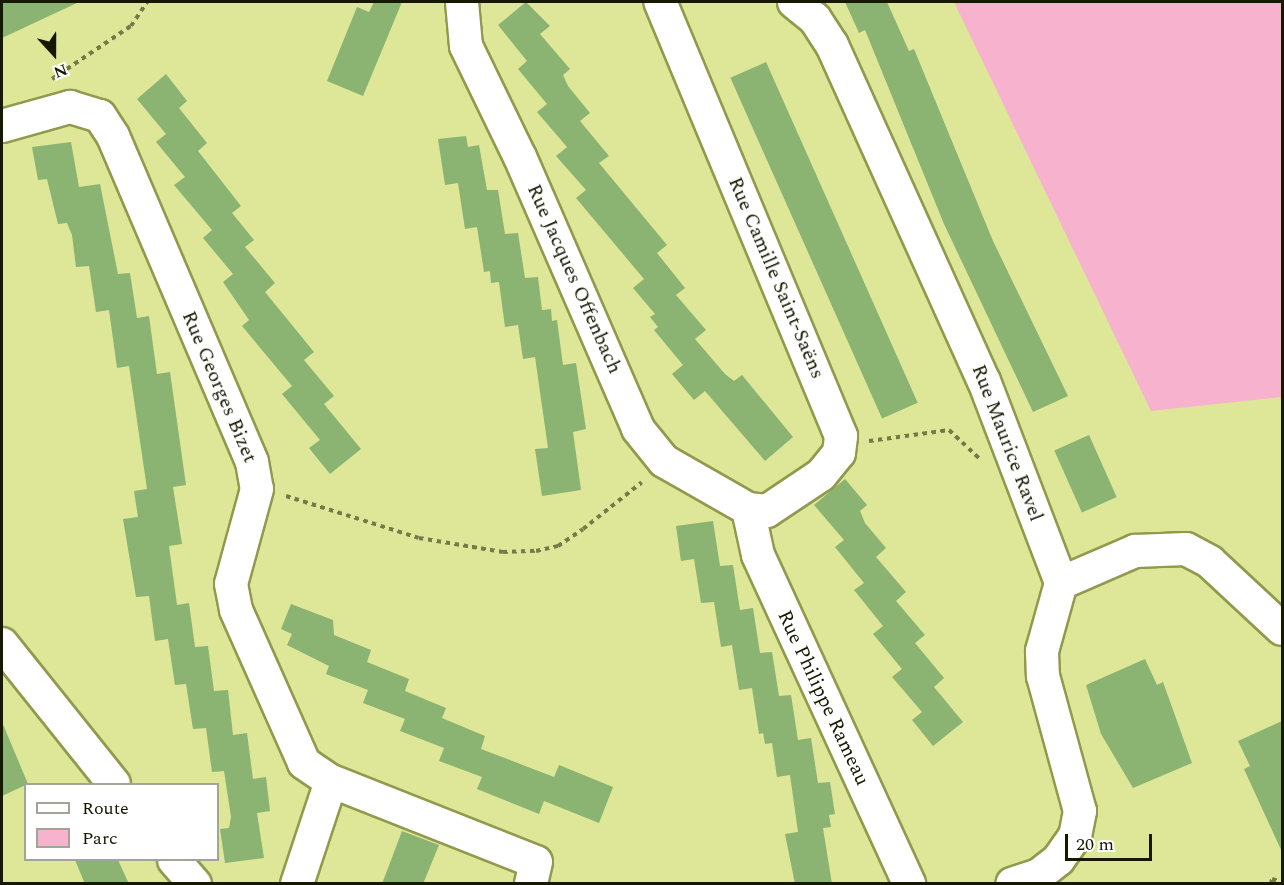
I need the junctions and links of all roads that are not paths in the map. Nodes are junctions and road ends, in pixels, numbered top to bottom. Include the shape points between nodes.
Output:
1 (462, 2) edge
2 (660, 2) edge
3 (794, 2) edge
4 (5, 116) edge
5 (748, 509) junction
6 (1061, 583) junction
7 (1282, 629) edge
8 (2, 644) edge
9 (331, 781) junction
10 (113, 783) edge
11 (175, 861) edge
12 (195, 884) edge
13 (297, 884) edge
14 (531, 884) edge
15 (909, 884) edge
16 (1012, 884) edge

1 - 5 street, Rue Jacques Offenbach via 465,46 520,157 638,429 664,461
2 - 5 street, Rue Camille Saint-Saëns via 833,409 839,446 822,475 767,511
3 - 6 street, Rue Maurice Ravel via 815,19 832,45 984,381
4 - 9 street, Rue Georges Bizet via 87,109 100,116 113,136 252,462 258,489 231,584 236,610 304,763
5 - 15 street, Rue Philippe Rameau via 758,555
6 - 7 street via 1135,551 1186,549 1218,569
6 - 16 street via 1042,651 1043,676 1080,811 1075,836 1058,860 1040,875
8 - 10 street
9 - 13 street
9 - 14 street, Rue Georges Bizet via 536,862
11 - 12 street

